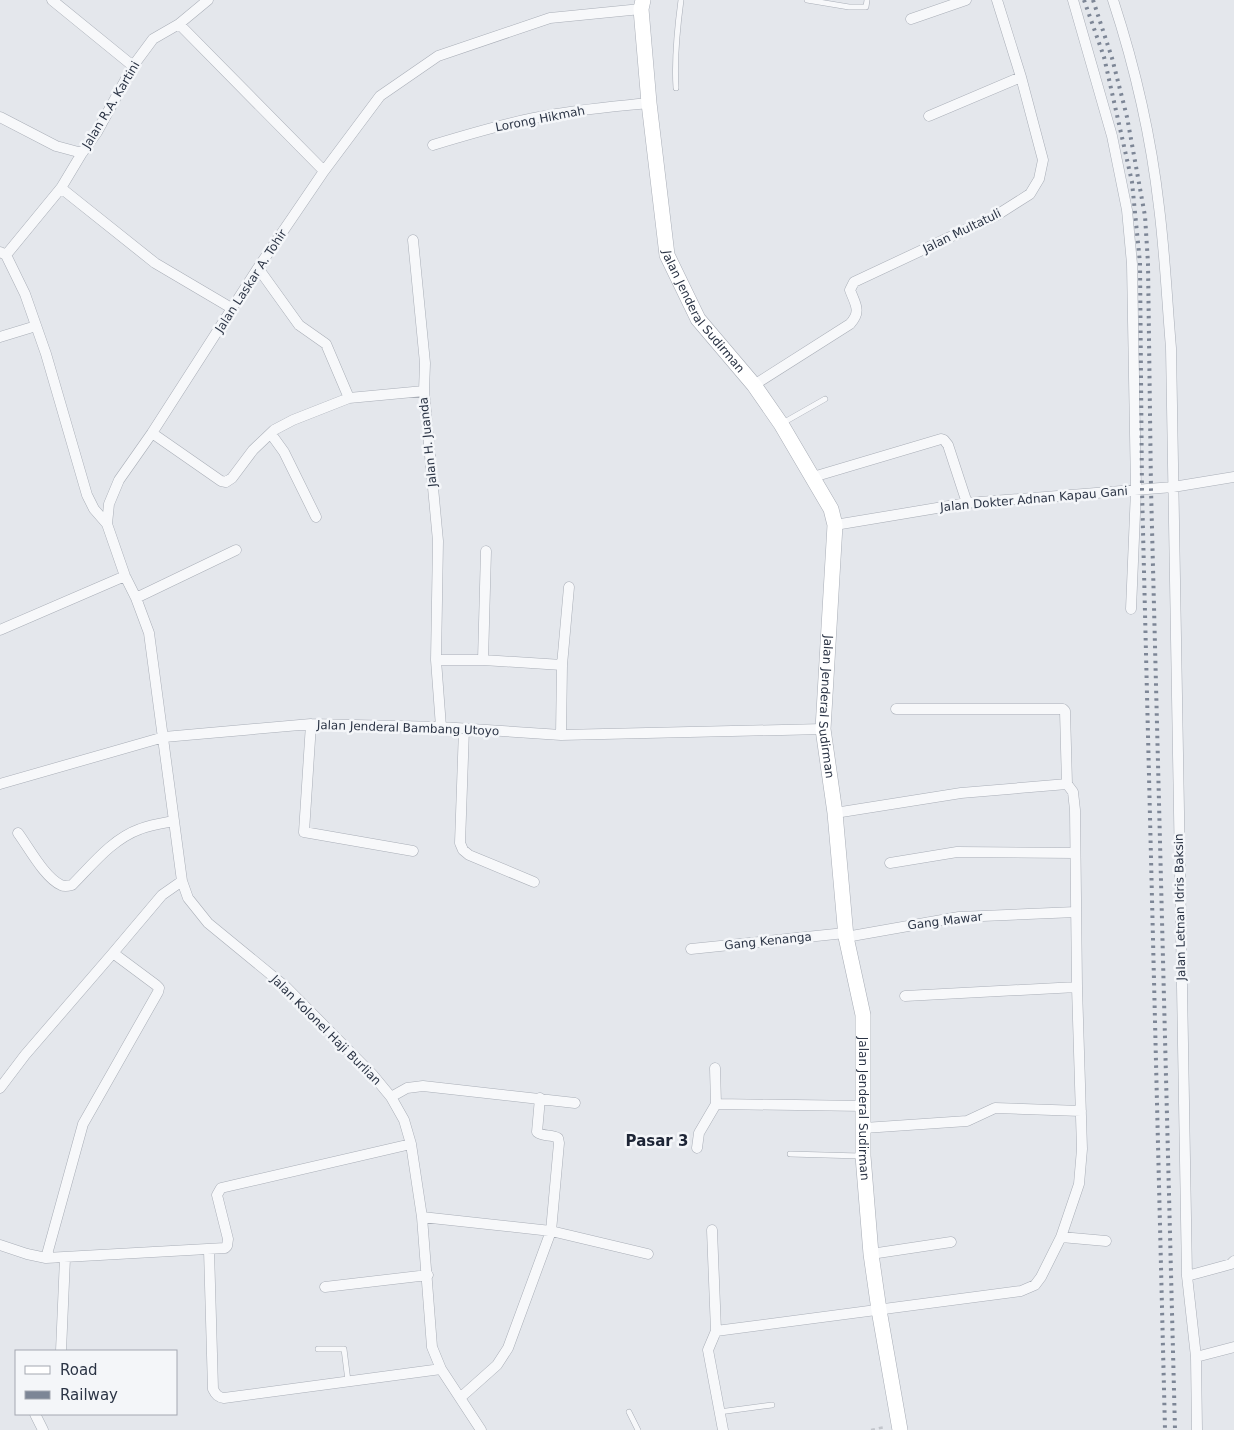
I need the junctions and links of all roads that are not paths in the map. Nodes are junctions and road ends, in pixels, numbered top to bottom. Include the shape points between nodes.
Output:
1 (52, 0) edge
2 (208, 0) edge
3 (681, 0) edge
4 (807, 0) edge
5 (867, 0) edge
6 (966, 0) edge
7 (997, 0) edge
8 (1073, 0) edge
9 (1113, 0) edge
10 (642, 4) edge
11 (911, 19) dead end
12 (179, 24) junction
13 (133, 66) junction
14 (1021, 77) junction
15 (676, 88) dead end
16 (649, 103) junction
17 (0, 116) edge
18 (929, 116) dead end
19 (433, 145) dead end
20 (82, 153) junction
21 (324, 171) junction
22 (61, 188) junction
23 (413, 240) dead end
24 (3, 253) edge
25 (258, 268) junction
26 (232, 309) junction
27 (36, 326) junction
28 (0, 337) edge
29 (754, 385) junction
30 (424, 392) junction
31 (349, 398) junction
32 (825, 399) dead end
33 (781, 424) junction
34 (152, 433) junction
35 (271, 434) junction
36 (813, 477) junction
37 (1234, 477) edge
38 (1173, 487) junction
39 (1136, 490) junction
40 (967, 503) junction
41 (316, 517) dead end
42 (107, 524) junction
43 (834, 525) junction
44 (236, 550) dead end
45 (486, 551) dead end
46 (125, 576) junction
47 (569, 586) dead end
48 (136, 598) junction
49 (1131, 609) dead end
50 (0, 630) edge
51 (436, 660) junction
52 (483, 660) junction
53 (562, 665) junction
54 (896, 709) dead end
55 (311, 724) junction
56 (441, 727) junction
57 (824, 728) junction
58 (464, 729) junction
59 (561, 735) junction
60 (164, 737) junction
61 (0, 784) edge
62 (1067, 784) junction
63 (835, 813) junction
64 (174, 821) junction
65 (18, 833) dead end
66 (413, 851) dead end
67 (1076, 853) junction
68 (890, 863) dead end
69 (182, 881) junction
70 (534, 882) dead end
71 (1076, 912) junction
72 (845, 935) junction
73 (691, 949) dead end
74 (113, 953) junction
75 (1077, 987) junction
76 (905, 996) dead end
77 (715, 1068) dead end
78 (0, 1088) edge
79 (391, 1097) junction
80 (540, 1098) junction
81 (575, 1103) dead end
82 (716, 1104) junction
83 (864, 1106) junction
84 (1081, 1111) junction
85 (864, 1128) junction
86 (411, 1144) junction
87 (697, 1148) dead end
88 (790, 1154) dead end
89 (863, 1156) junction
90 (422, 1217) junction
91 (712, 1230) dead end
92 (551, 1231) junction
93 (1061, 1237) junction
94 (1106, 1241) dead end
95 (951, 1242) dead end
96 (0, 1245) edge
97 (209, 1250) junction
98 (648, 1254) dead end
99 (871, 1254) junction
100 (46, 1258) junction
101 (65, 1258) junction
102 (1234, 1260) edge
103 (428, 1275) junction
104 (1187, 1276) junction
105 (325, 1287) dead end
106 (879, 1310) junction
107 (716, 1331) junction
108 (1234, 1347) edge
109 (318, 1349) dead end
110 (61, 1350) edge
111 (1196, 1357) junction
112 (441, 1369) junction
113 (348, 1381) junction
114 (460, 1398) junction
115 (772, 1405) dead end
116 (629, 1412) dead end
117 (719, 1412) junction
118 (36, 1415) edge
119 (43, 1430) edge
120 (481, 1430) edge
121 (638, 1430) edge
122 (723, 1430) edge
123 (900, 1430) edge
124 (1197, 1430) edge

1 - 13 street
2 - 12 street, Jalan R.A. Kartini
3 - 15 lane via 674,64
4 - 5 lane via 866,7
6 - 11 street
7 - 14 street, Jalan Multatuli
8 - 39 street via 1112,136 1127,210 1132,264
9 - 38 street, Jalan Letnan Idris Baksin via 1144,112 1159,207 1171,348
10 - 16 main road, Jalan Jenderal Sudirman
10 - 21 street, Jalan Laskar A. Tohir via 550,18 438,56 380,96
12 - 13 street, Jalan R.A. Kartini via 153,40
12 - 21 street
13 - 20 street, Jalan R.A. Kartini
14 - 18 street
14 - 29 street, Jalan Multatuli via 1043,160 1039,179 1030,194 997,216 854,282 850,290 858,310 856,318
16 - 19 street, Lorong Hikmah via 535,118
16 - 29 main road, Jalan Jenderal Sudirman via 667,255 698,319
17 - 20 street, Jalan R.A. Kartini via 56,146
20 - 22 street
21 - 25 street, Jalan Laskar A. Tohir
22 - 24 street
22 - 26 street via 155,263
23 - 30 street via 425,363
24 - 27 street via 25,294
25 - 26 street, Jalan Laskar A. Tohir
25 - 31 street via 299,326 326,344
26 - 34 street, Jalan Laskar A. Tohir
27 - 28 street
27 - 42 street via 87,495
29 - 33 main road, Jalan Jenderal Sudirman
30 - 31 street, Jalan H. Juanda
30 - 51 street, Jalan H. Juanda via 438,541
31 - 35 street, Jalan H. Juanda via 293,420
32 - 33 lane
33 - 36 main road, Jalan Jenderal Sudirman
34 - 35 street, Jalan H. Juanda via 226,482
34 - 42 street, Jalan Laskar A. Tohir via 119,480 109,504
35 - 41 street via 284,452
36 - 40 street via 941,439 948,445
36 - 43 main road, Jalan Jenderal Sudirman via 831,509
37 - 38 street, Jalan Dokter Adnan Kapau Gani
38 - 39 street, Jalan Dokter Adnan Kapau Gani
38 - 104 street, Jalan Letnan Idris Baksin
39 - 40 street, Jalan Dokter Adnan Kapau Gani
39 - 49 street
40 - 43 street, Jalan Dokter Adnan Kapau Gani
42 - 46 street, Jalan Laskar A. Tohir
43 - 57 main road, Jalan Jenderal Sudirman
44 - 48 street
45 - 52 street
46 - 48 street, Jalan Laskar A. Tohir
46 - 50 street
47 - 53 street
48 - 60 street, Jalan Laskar A. Tohir via 149,633
51 - 52 street
51 - 56 street, Jalan H. Juanda
52 - 53 street
53 - 59 street
54 - 62 street via 1063,709
55 - 56 street, Jalan Jenderal Bambang Utoyo
55 - 60 street, Jalan Jenderal Bambang Utoyo
55 - 66 street via 304,832
56 - 58 street, Jalan Jenderal Bambang Utoyo
57 - 59 street, Jalan Jenderal Bambang Utoyo
57 - 63 main road, Jalan Jenderal Sudirman
58 - 59 street, Jalan Jenderal Bambang Utoyo
58 - 70 street via 460,843 463,850
60 - 61 street, Jalan Jenderal Bambang Utoyo
60 - 64 street, Jalan Kolonel Haji Burlian
62 - 63 street via 961,793
62 - 67 street via 1073,792
63 - 72 main road, Jalan Jenderal Sudirman
64 - 65 street via 125,836 66,887 50,877
64 - 69 street, Jalan Kolonel Haji Burlian
67 - 68 street via 957,852
67 - 71 street
69 - 74 street via 162,895
69 - 79 street, Jalan Kolonel Haji Burlian via 188,898 208,923 286,987
71 - 72 street, Gang Mawar via 960,917
71 - 75 street
72 - 73 street, Gang Kenanga
72 - 83 main road, Jalan Jenderal Sudirman via 863,1015
74 - 78 street
74 - 100 street via 159,988 83,1124
75 - 76 street
75 - 84 street
77 - 82 street
79 - 80 street via 407,1088 423,1086
79 - 86 street, Jalan Kolonel Haji Burlian via 404,1120
80 - 81 street
80 - 92 street via 537,1132 554,1136 559,1143
82 - 83 street
82 - 87 street via 699,1134
83 - 85 main road, Jalan Jenderal Sudirman
84 - 85 street via 995,1108 967,1121
84 - 93 street via 1082,1149 1078,1184
85 - 89 main road, Jalan Jenderal Sudirman
86 - 90 street, Jalan Kolonel Haji Burlian
86 - 97 street via 220,1188 217,1195 228,1243 225,1248
88 - 89 lane
89 - 99 main road, Jalan Jenderal Sudirman
90 - 92 street
90 - 103 street, Jalan Kolonel Haji Burlian
91 - 107 street
92 - 98 street
92 - 114 street via 504,1357
93 - 94 street
93 - 106 street via 1041,1277 1030,1288
95 - 99 street
96 - 100 street
97 - 101 street
97 - 113 street via 215,1394 224,1398
99 - 106 main road, Jalan Jenderal Sudirman
100 - 101 street
101 - 110 street
102 - 104 street via 1231,1264
103 - 105 street
103 - 112 street, Jalan Kolonel Haji Burlian via 432,1347
104 - 111 street, Jalan Letnan Idris Baksin
106 - 107 street
106 - 123 main road, Jalan Jenderal Sudirman
107 - 117 street via 708,1350
108 - 111 street
109 - 113 lane via 344,1349
111 - 124 street, Jalan Letnan Idris Baksin
112 - 113 street
112 - 114 street, Jalan Kolonel Haji Burlian
114 - 120 street, Jalan Kolonel Haji Burlian
115 - 117 lane
116 - 121 lane
117 - 122 street
118 - 119 street

